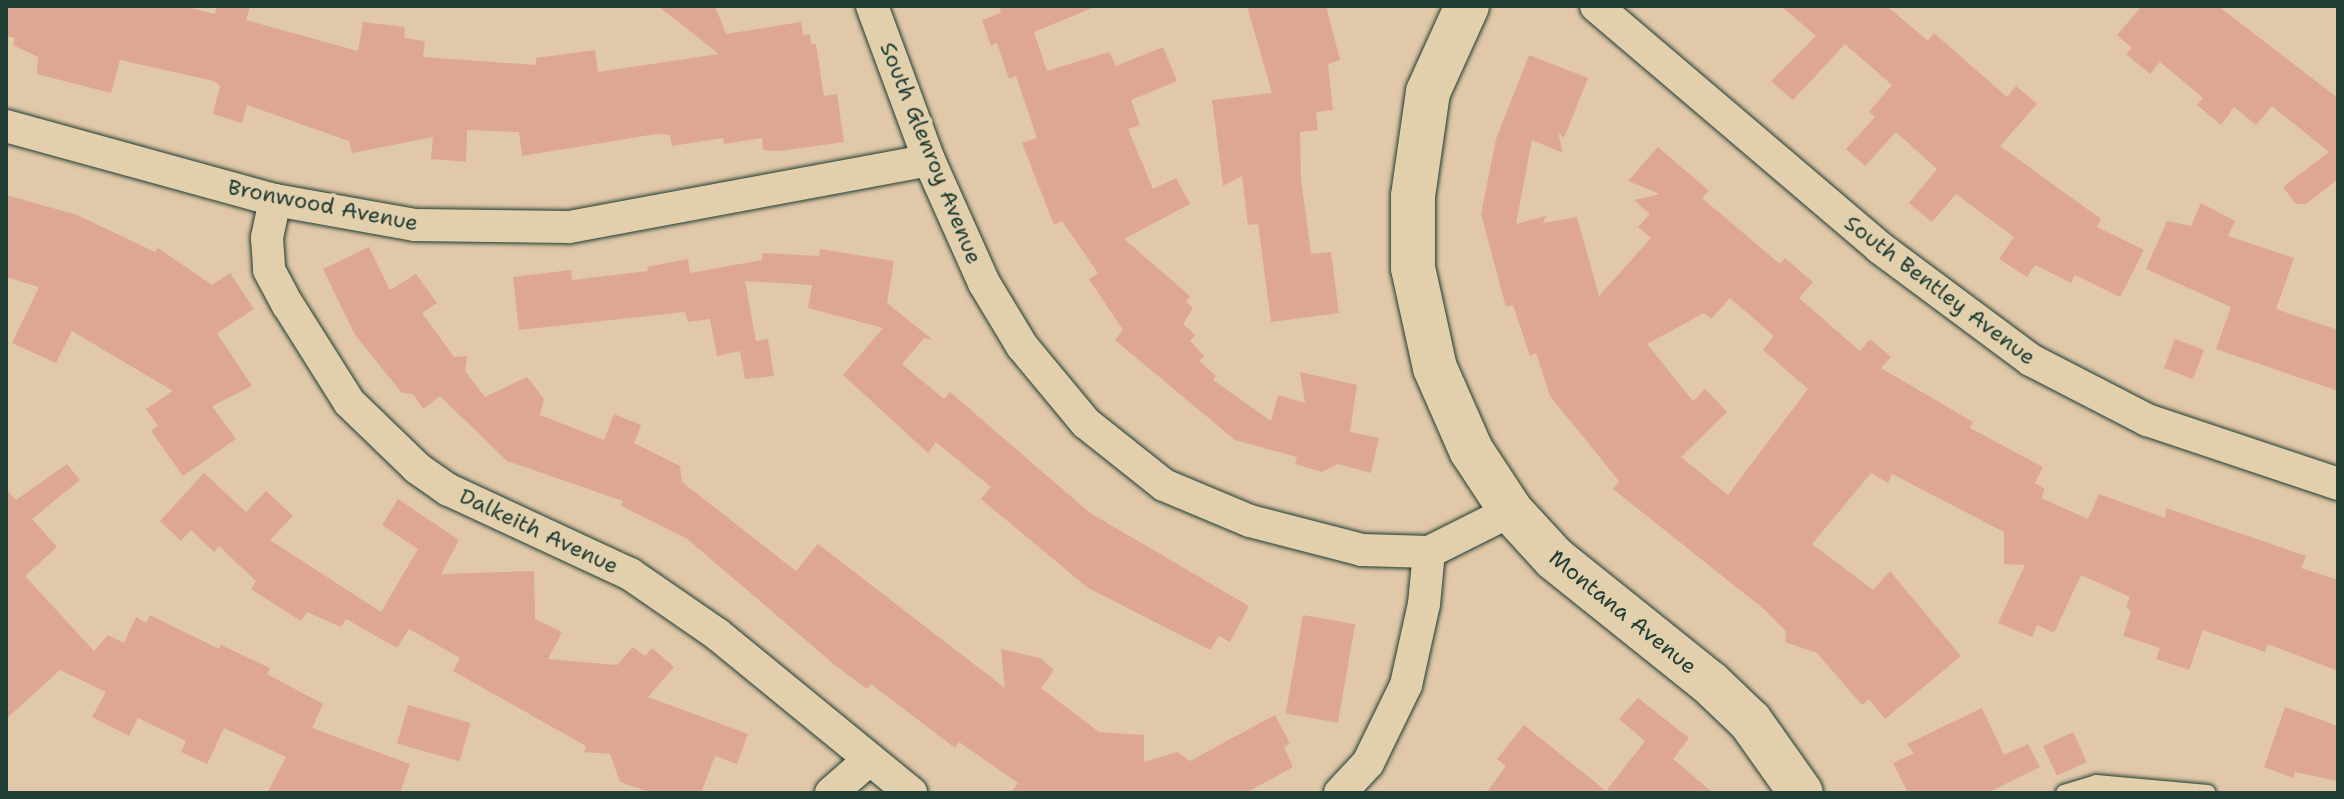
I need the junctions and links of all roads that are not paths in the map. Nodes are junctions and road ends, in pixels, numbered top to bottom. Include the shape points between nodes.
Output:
1 (872, 6) edge
2 (1467, 6) edge
3 (1596, 6) edge
4 (6, 126) edge
5 (929, 160) junction
6 (275, 200) junction
7 (2338, 484) edge
8 (1511, 511) junction
9 (1429, 552) junction
10 (869, 760) junction
11 (831, 793) edge
12 (911, 793) edge
13 (1340, 793) edge
14 (1801, 793) edge
15 (2064, 793) edge
16 (2208, 793) edge

1 - 5 street, South Glenroy Avenue
2 - 8 street, Montana Avenue via 1428,92 1413,196 1413,268 1435,368 1471,450
3 - 7 street, South Bentley Avenue via 1880,248 2031,360 2147,420
4 - 6 street, Bronwood Avenue
5 - 6 street, Bronwood Avenue via 569,227 415,225
5 - 9 street, South Glenroy Avenue via 984,283 1022,346 1086,423 1164,485 1250,521 1362,550
6 - 10 street, Dalkeith Avenue via 267,238 269,270 349,402 417,468 449,490 630,574 717,634
8 - 9 street, South Glenroy Avenue
8 - 14 street, Montana Avenue via 1554,558 1750,721
9 - 13 street via 1406,685 1368,763
10 - 11 street
10 - 12 street, Dalkeith Avenue
15 - 16 lane via 2096,783

